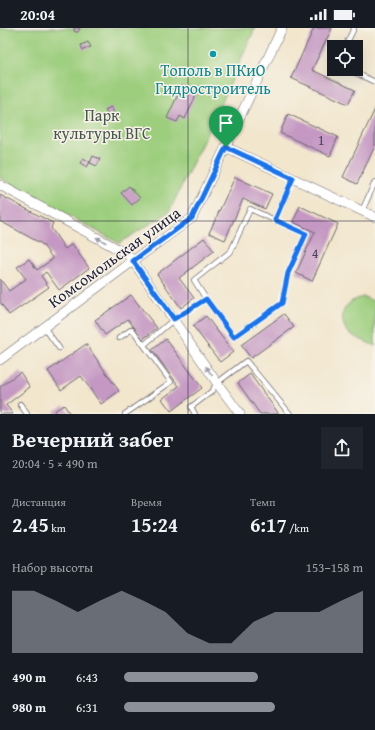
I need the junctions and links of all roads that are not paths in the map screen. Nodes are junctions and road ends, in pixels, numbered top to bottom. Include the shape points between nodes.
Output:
1 (282, 28) edge
2 (354, 28) edge
3 (348, 40) edge
4 (362, 76) edge
5 (375, 82) edge
6 (226, 147) junction
7 (293, 178) junction
8 (375, 182) edge
9 (0, 186) edge
10 (362, 211) junction
11 (375, 217) edge
12 (275, 220) junction
13 (133, 261) junction
14 (206, 299) junction
15 (174, 319) junction
16 (44, 327) junction
17 (119, 338) dead end
18 (144, 345) junction
19 (59, 348) dead end
20 (0, 360) edge
21 (217, 383) junction
22 (20, 404) dead end
23 (27, 414) edge
24 (125, 414) edge
25 (195, 414) edge
26 (240, 414) edge
27 (290, 414) edge

1 - 6 street, Комсомольская улица
2 - 3 lane
4 - 5 lane
6 - 7 street
6 - 13 street, Комсомольская улица via 192,218
7 - 10 street
7 - 12 lane
8 - 10 lane
13 -> 9 street via 127,254
10 - 11 street
12 - 14 lane via 250,209 231,251 194,280
12 - 14 lane via 306,234 288,273 282,303 234,337
13 - 15 street
13 - 16 street, Комсомольская улица
14 - 15 lane
15 - 18 lane
21 -> 15 street
16 - 19 lane
16 - 20 street, Комсомольская улица
17 - 18 lane via 132,329
18 - 24 lane via 171,382
21 - 25 lane via 211,392 191,407
21 - 26 street
21 - 27 lane via 246,361
22 - 23 lane

